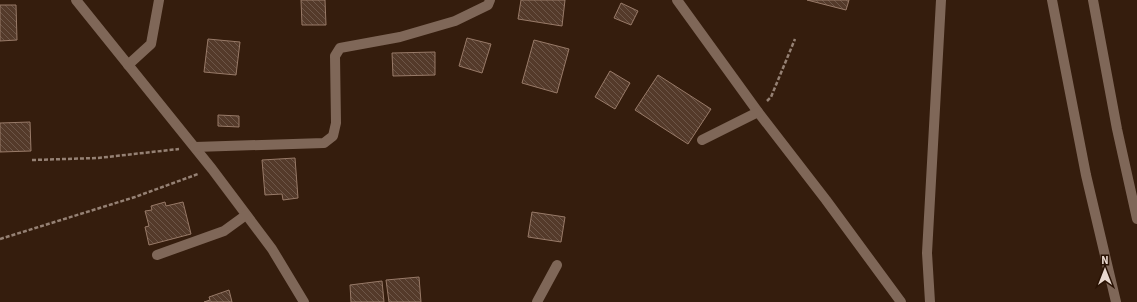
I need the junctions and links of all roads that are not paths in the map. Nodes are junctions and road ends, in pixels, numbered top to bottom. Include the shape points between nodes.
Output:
1 (76, 0) edge
2 (159, 0) edge
3 (490, 0) edge
4 (677, 0) edge
5 (941, 0) edge
6 (1052, 0) edge
7 (1093, 0) edge
8 (128, 64) junction
9 (758, 112) junction
10 (702, 140) dead end
11 (195, 147) junction
12 (246, 215) junction
13 (1137, 219) edge
14 (157, 255) dead end
15 (556, 265) dead end
16 (304, 302) edge
17 (537, 302) edge
18 (900, 302) edge
19 (930, 302) edge
20 (1116, 302) edge

1 - 8 street
2 - 8 street via 151,44
3 - 11 street via 488,5 455,21 400,37 340,48 335,56 336,123 333,136 324,143
4 - 9 street
5 - 19 street via 927,253
6 - 20 street via 1086,175
7 - 13 street
8 - 11 street
9 - 10 street
9 - 18 street
11 - 12 street
12 - 14 street via 224,231
12 - 16 street via 272,249
15 - 17 street

